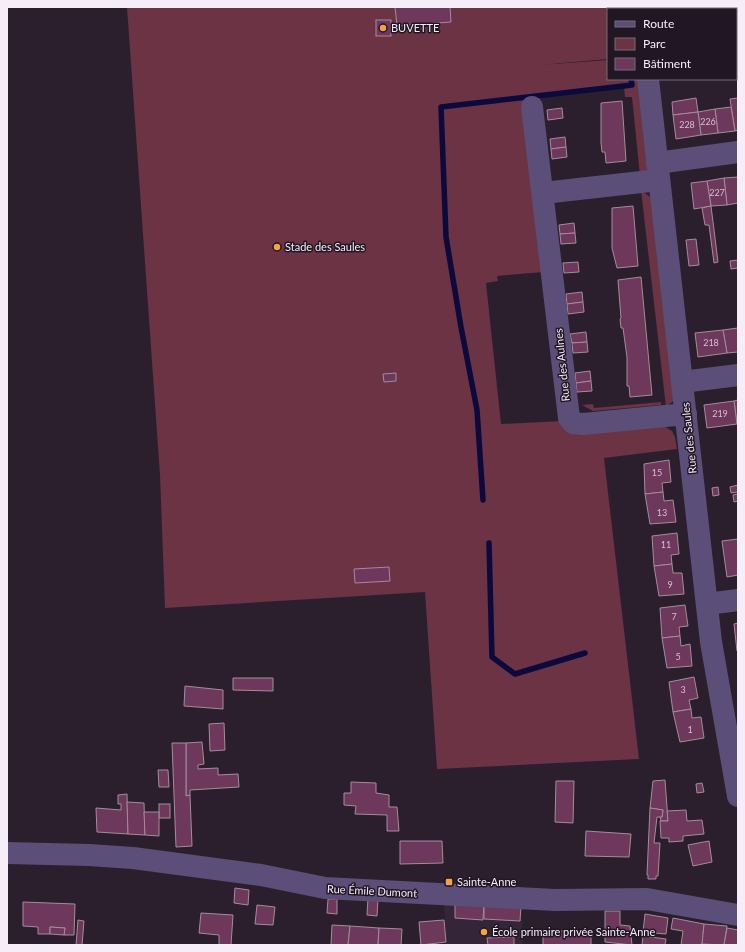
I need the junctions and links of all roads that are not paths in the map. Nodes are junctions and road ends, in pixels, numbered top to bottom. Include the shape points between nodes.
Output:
1 (648, 80) edge
2 (532, 107) dead end
3 (738, 152) edge
4 (658, 172) junction
5 (543, 193) junction
6 (738, 375) edge
7 (682, 382) junction
8 (686, 414) junction
9 (738, 600) edge
10 (707, 604) junction
11 (738, 796) edge
12 (7, 853) edge
13 (738, 915) edge

1 - 4 street, Rue des Saules
2 - 5 street, Rue des Aulnes
3 - 4 street
4 - 5 street
4 - 7 street, Rue des Saules
5 - 8 street, Rue des Aulnes via 567,410 571,421 583,424
6 - 7 street
7 - 8 street, Rue des Saules
8 - 10 street, Rue des Saules
9 - 10 street
10 - 11 street, Rue des Saules
12 - 13 street, Rue Émile Dumont via 132,858 261,875 325,888 555,900 647,899

